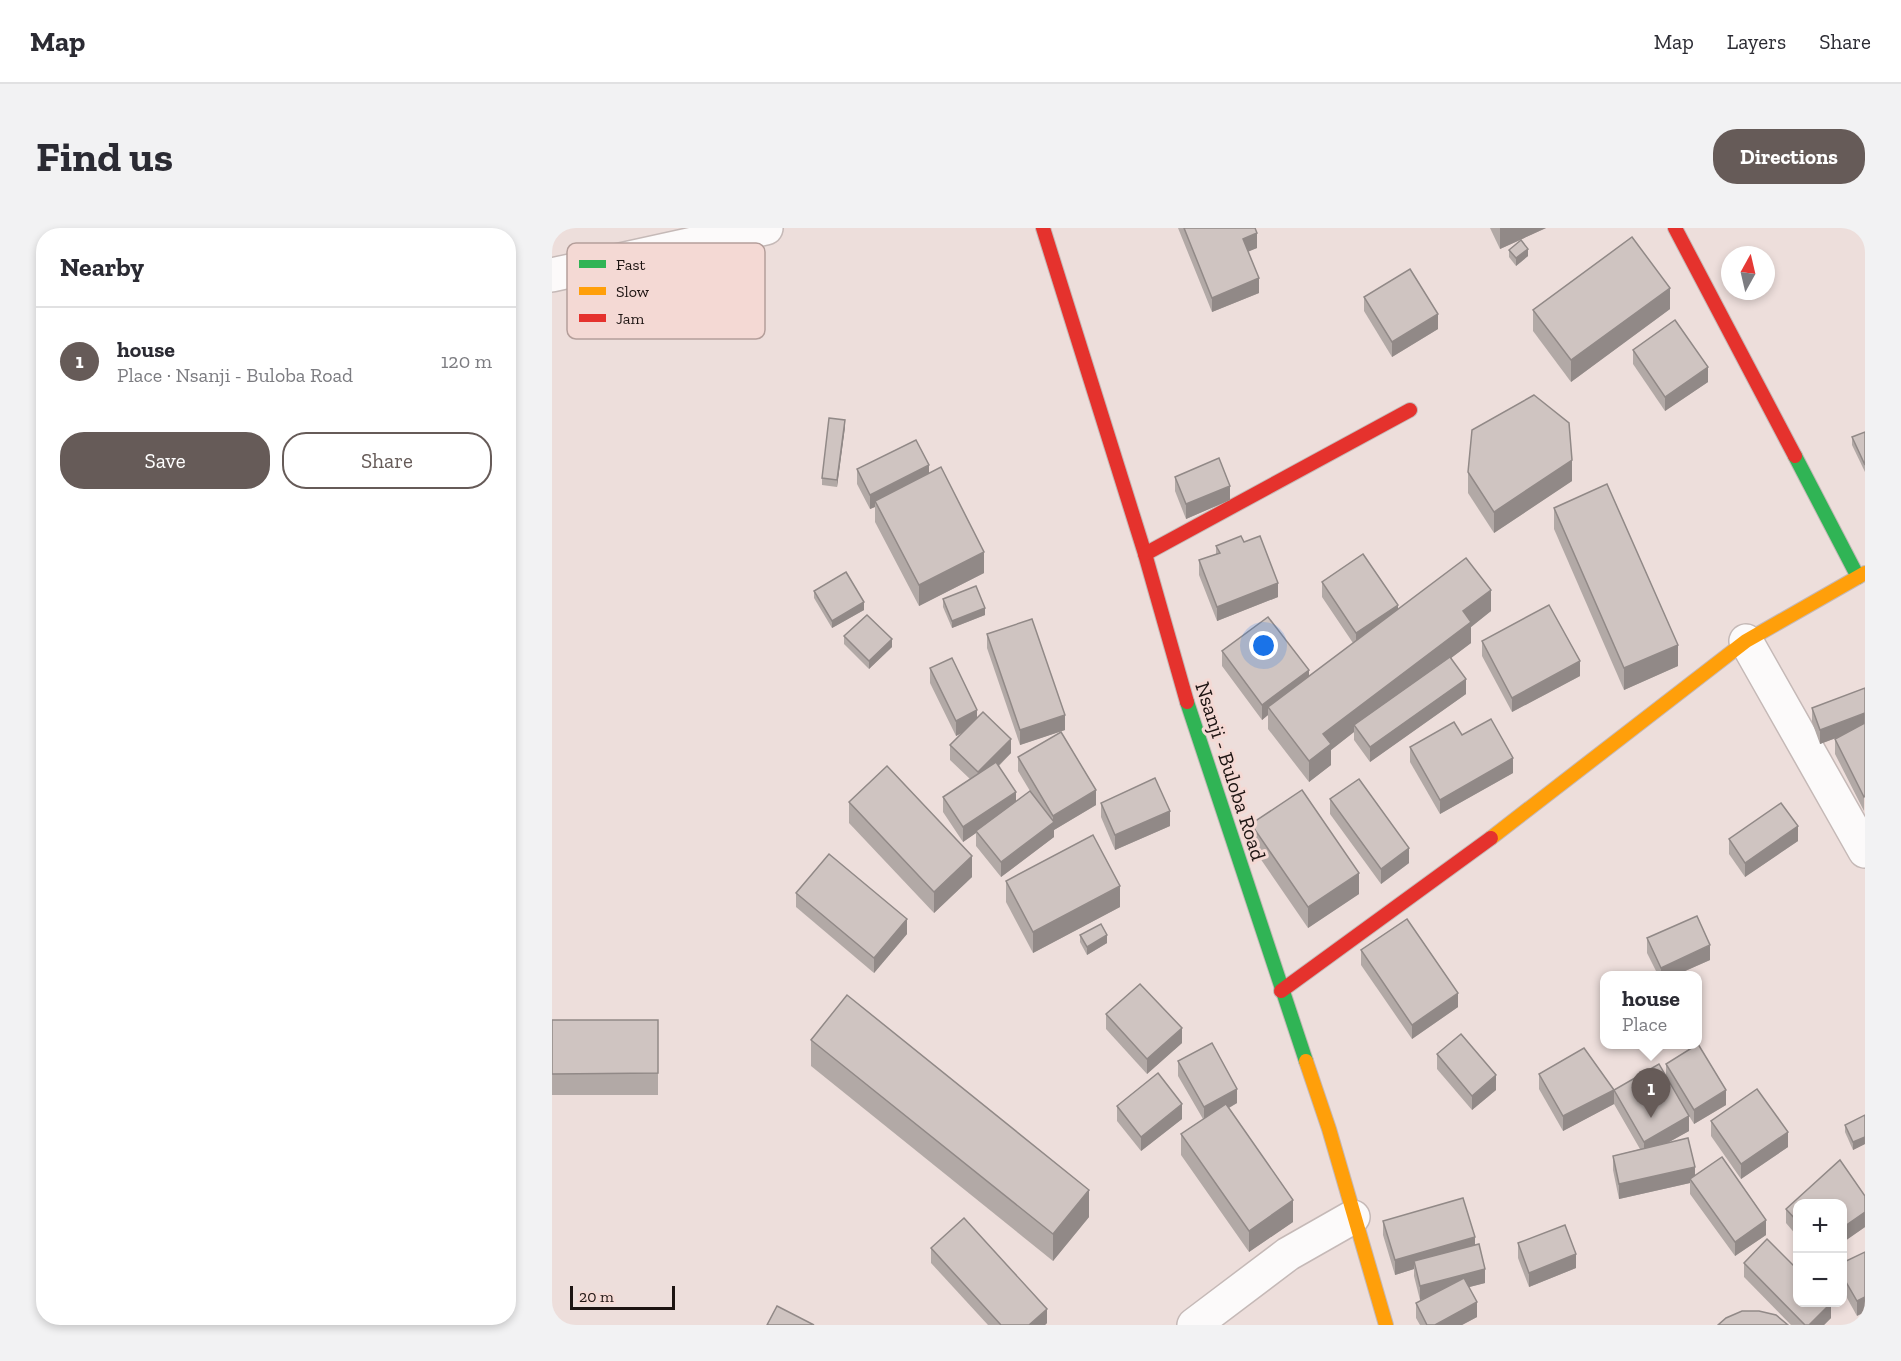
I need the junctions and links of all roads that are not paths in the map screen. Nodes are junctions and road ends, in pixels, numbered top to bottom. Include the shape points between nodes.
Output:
1 (766, 228) edge
2 (1043, 228) edge
3 (1675, 228) edge
4 (698, 243) edge
5 (567, 272) edge
6 (552, 275) edge
7 (1410, 410) dead end
8 (1145, 554) junction
9 (1861, 575) edge
10 (1746, 641) junction
11 (1865, 850) edge
12 (1281, 991) junction
13 (1353, 1217) junction
14 (1194, 1325) edge
15 (1386, 1325) edge

1 - 4 street
2 - 8 street, Nsanji - Buloba Road
3 - 9 street
5 - 6 street
7 - 8 street
8 - 12 street, Nsanji - Buloba Road via 1194,728
9 - 10 street
10 - 11 street
10 - 12 street via 1430,884
12 - 13 street, Nsanji - Buloba Road via 1329,1129
13 - 14 street via 1288,1254
13 - 15 street, Nsanji - Buloba Road

